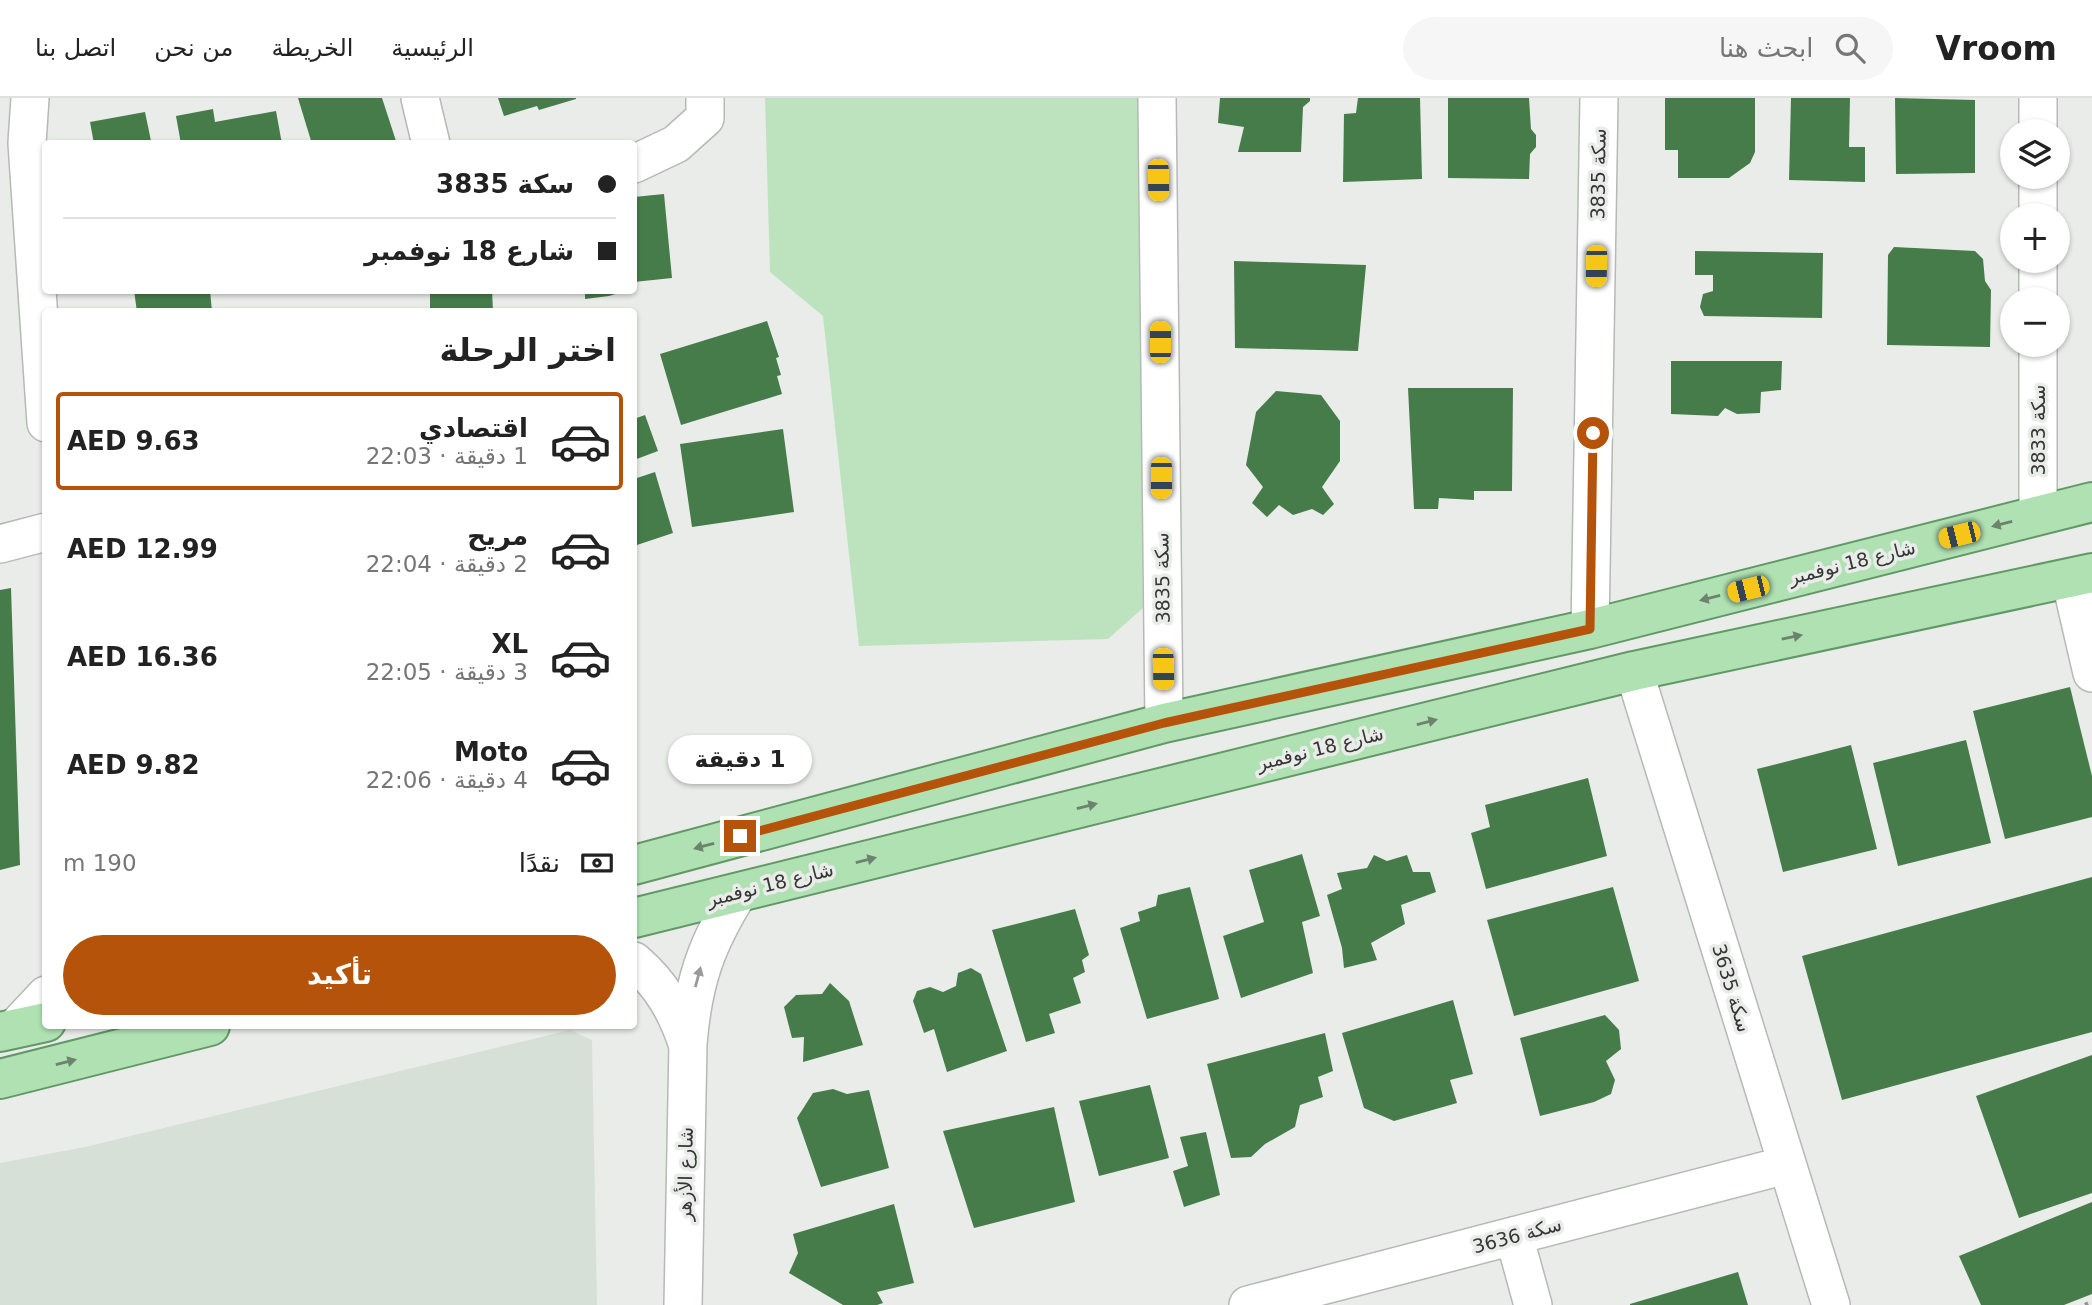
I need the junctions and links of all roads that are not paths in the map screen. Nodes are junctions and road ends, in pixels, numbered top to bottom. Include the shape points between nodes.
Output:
1 (30, 98) edge
2 (420, 98) edge
3 (705, 98) edge
4 (1157, 98) edge
5 (1599, 98) edge
6 (2038, 98) edge
7 (2038, 119) edge
8 (430, 140) edge
9 (637, 163) edge
10 (2038, 357) edge
11 (42, 364) edge
12 (2092, 502) edge
13 (2038, 514) junction
14 (42, 533) edge
15 (0, 544) edge
16 (2081, 576) edge
17 (1590, 629) junction
18 (1634, 671) junction
19 (2092, 673) edge
20 (1164, 723) junction
21 (637, 864) edge
22 (739, 892) junction
23 (637, 917) edge
24 (637, 964) edge
25 (42, 1000) edge
26 (20, 1028) edge
27 (198, 1029) edge
28 (688, 1044) junction
29 (0, 1079) edge
30 (1786, 1165) junction
31 (1514, 1236) junction
32 (683, 1305) edge
33 (1248, 1305) edge
34 (1533, 1305) edge
35 (1831, 1305) edge

1 - 11 street via 27,144
2 - 8 street
3 - 9 street via 705,118 676,144
4 - 20 street, سكة 3835
5 - 17 street, سكة 3835
6 - 7 street
10 - 13 street, سكة 3833
12 - 13 main road, شارع 18 نوفمبر
13 -> 17 main road, شارع 18 نوفمبر
14 - 15 street
18 -> 16 main road, شارع 18 نوفمبر
16 - 19 street
17 - 20 main road, شارع 18 نوفمبر
22 -> 18 main road, شارع 18 نوفمبر
18 - 30 street, سكة 3635
20 -> 21 main road, شارع 18 نوفمبر
22 - 23 main road, شارع 18 نوفمبر
28 -> 22 street, شارع الأزهر via 690,1012 707,949
24 - 28 street, شارع الأزهر via 665,994
25 - 26 street
29 -> 27 main road
28 - 32 street, شارع الأزهر
30 - 31 street, سكة 3636
30 - 35 street, سكة 3635
31 - 33 street, سكة 3636
31 - 34 street

